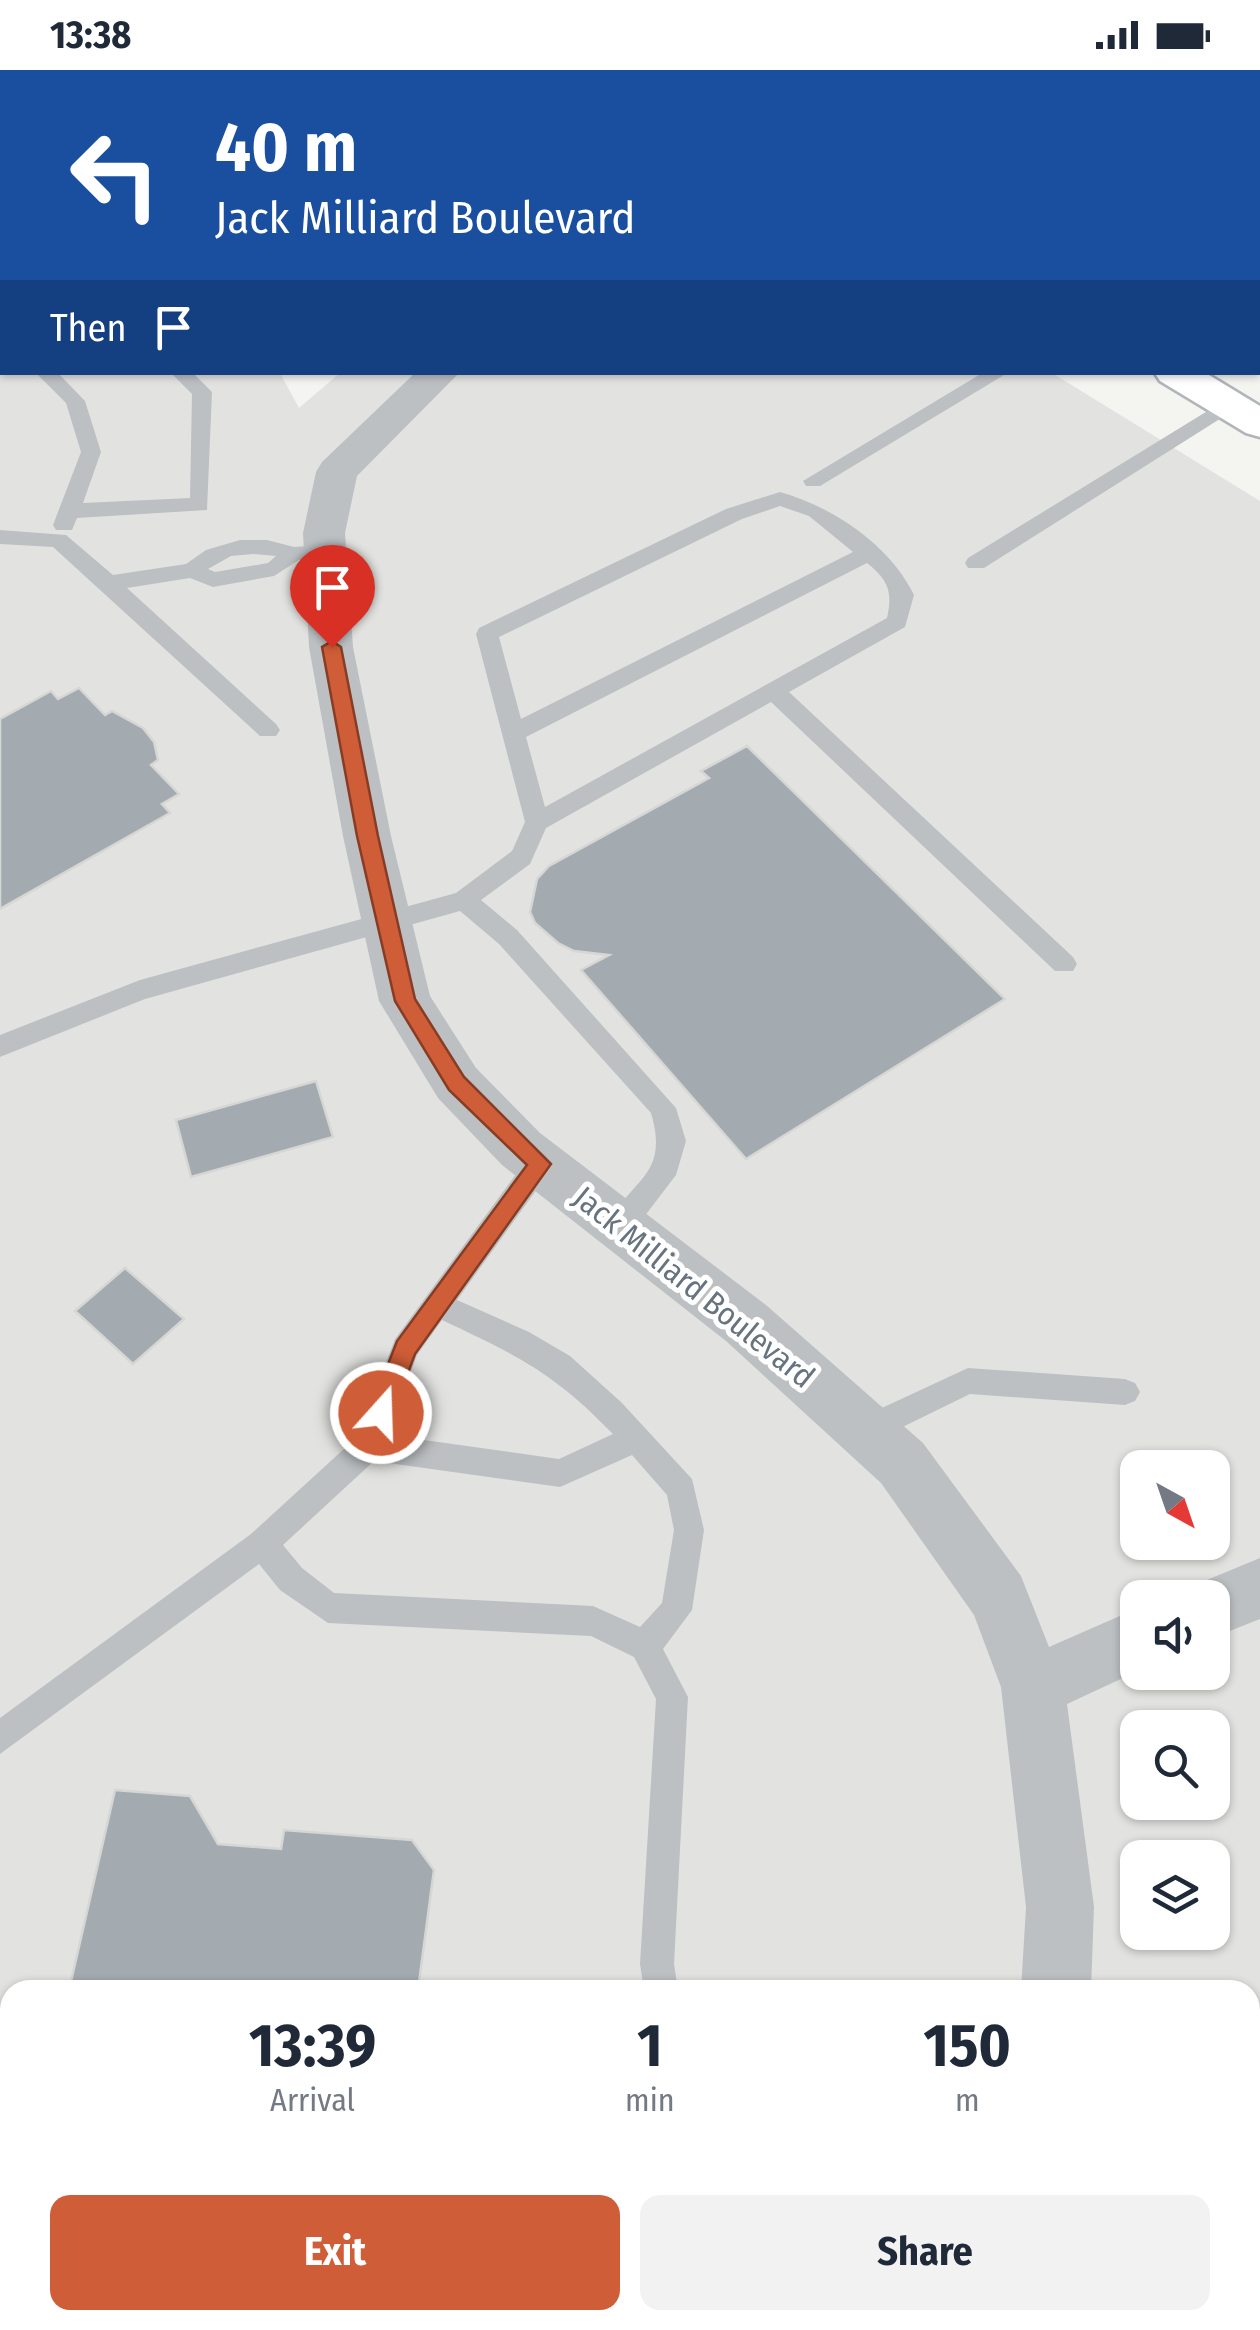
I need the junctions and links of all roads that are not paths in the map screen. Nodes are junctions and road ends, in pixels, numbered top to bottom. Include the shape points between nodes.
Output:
1 (48, 375) edge
2 (183, 375) edge
3 (994, 375) edge
4 (1179, 375) edge
5 (442, 376) edge
6 (1244, 414) edge
7 (814, 480) dead end
8 (69, 511) junction
9 (0, 538) edge
10 (58, 540) junction
11 (309, 551) junction
12 (869, 553) junction
13 (976, 564) dead end
14 (110, 583) junction
15 (774, 691) junction
16 (268, 730) dead end
17 (513, 732) junction
18 (537, 822) junction
19 (464, 900) junction
20 (390, 923) junction
21 (1064, 964) dead end
22 (0, 1046) edge
23 (540, 1164) junction
24 (621, 1226) junction
25 (438, 1304) junction
26 (1125, 1392) dead end
27 (866, 1430) junction
28 (636, 1438) junction
29 (369, 1446) junction
30 (262, 1544) junction
31 (1260, 1588) edge
32 (1230, 1600) edge
33 (645, 1646) junction
34 (1120, 1647) edge
35 (1034, 1687) junction
36 (0, 1738) edge
37 (659, 1980) edge
38 (1056, 1980) edge

1 - 8 lane via 75,400 92,452
2 - 8 lane via 202,392 200,505
3 - 7 lane
4 - 6 main road
5 - 11 street, Jack Milliard Boulevard via 337,472 324,533
6 - 13 lane
8 - 10 lane
9 - 10 lane
10 - 14 lane
11 - 14 lane via 274,569 213,580 192,570
11 - 20 street, Jack Milliard Boulevard
12 - 15 lane via 892,572 904,595 898,622
12 - 17 lane
12 - 17 lane via 816,511 780,499 734,514 487,634
14 - 16 lane
15 - 18 lane
15 - 21 lane
17 - 18 lane
18 - 19 lane via 521,857
19 - 20 lane
19 - 24 lane via 508,937 663,1108 673,1141 662,1175
20 - 22 lane via 140,990
20 - 23 street, Jack Milliard Boulevard via 405,1001 446,1067
23 - 24 street, Jack Milliard Boulevard
23 - 25 lane
24 - 27 street, Jack Milliard Boulevard via 746,1323
25 - 28 lane via 531,1347 586,1385
25 - 29 lane via 405,1348
26 - 27 lane via 968,1381
27 - 35 street, Jack Milliard Boulevard via 902,1463 999,1597
28 - 29 lane via 560,1472
28 - 33 lane via 682,1489 689,1530 676,1610
29 - 30 lane
30 - 33 lane via 328,1608 593,1621
30 - 36 lane
31 - 32 street
33 - 37 lane via 672,1697
34 - 35 street
35 - 38 street, Jack Milliard Boulevard via 1060,1907

